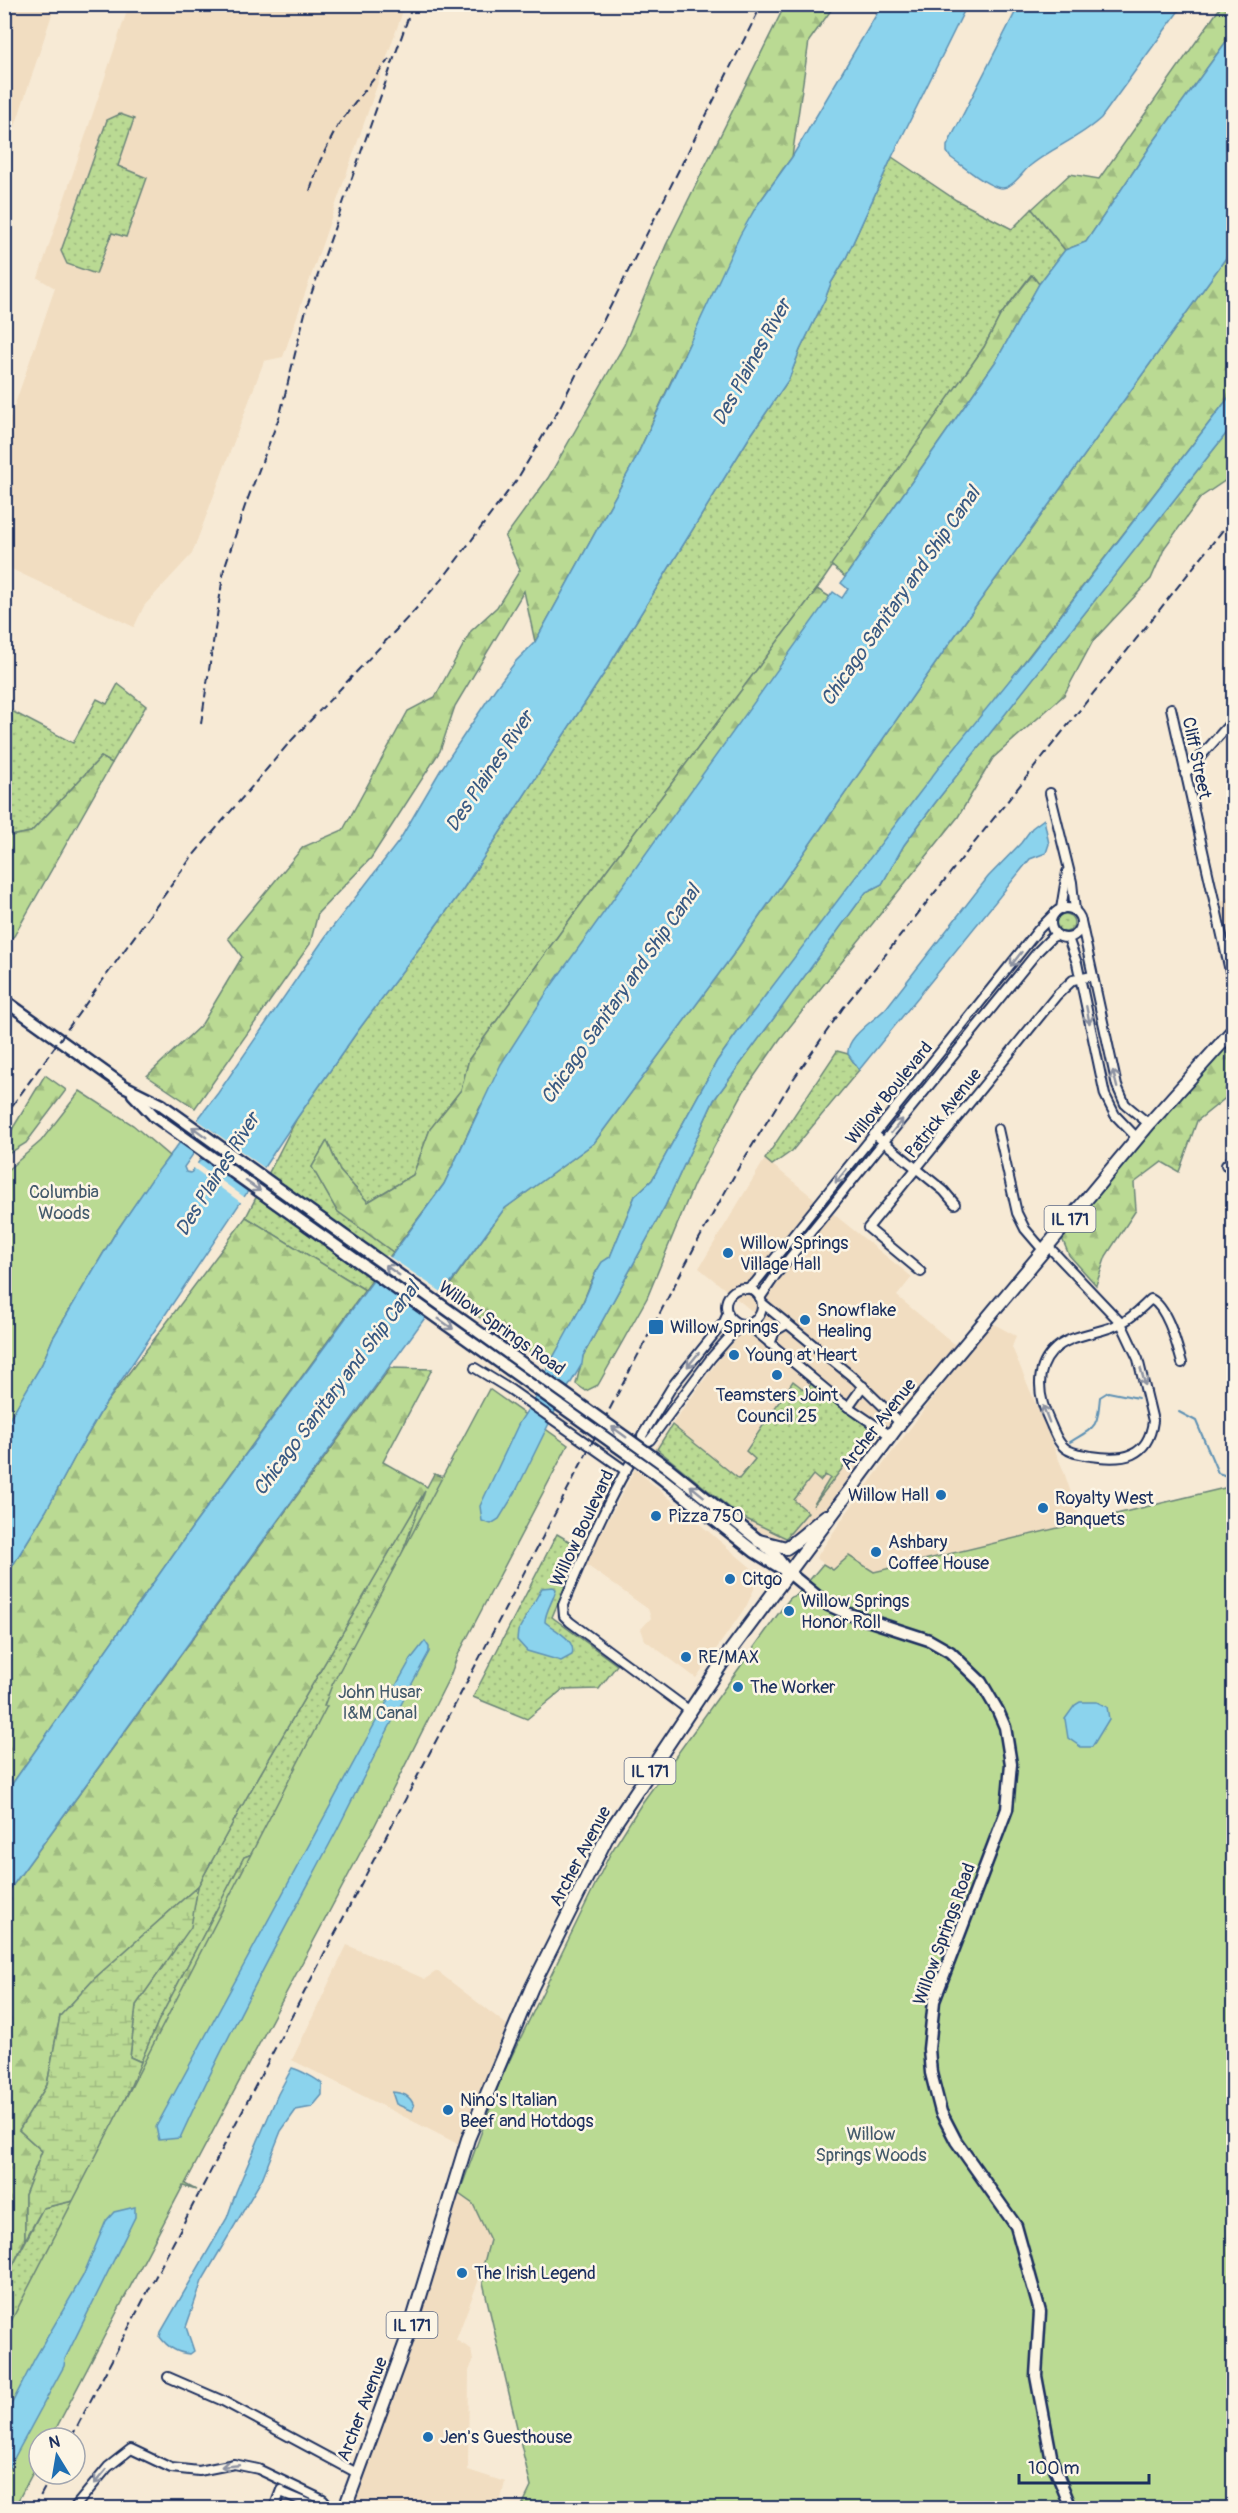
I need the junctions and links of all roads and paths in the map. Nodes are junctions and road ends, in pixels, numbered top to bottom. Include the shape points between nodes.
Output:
1 (1171, 708) dead end
2 (1233, 719) edge
3 (1185, 774) junction
4 (1050, 793) dead end
5 (1068, 871) junction
6 (1075, 911) junction
7 (1057, 912) junction
8 (1081, 921) junction
9 (1057, 935) junction
10 (1068, 938) junction
11 (1092, 976) junction
12 (1080, 979) junction
13 (1233, 989) edge
14 (4, 1000) edge
15 (1233, 1029) edge
16 (124, 1086) junction
17 (1149, 1124) junction
18 (998, 1130) dead end
19 (874, 1134) junction
20 (1137, 1138) junction
21 (884, 1142) junction
22 (1233, 1157) edge
23 (1226, 1165) dead end
24 (917, 1170) junction
25 (955, 1204) dead end
26 (1045, 1248) junction
27 (921, 1272) dead end
28 (746, 1289) junction
29 (761, 1301) junction
30 (728, 1313) junction
31 (1121, 1323) junction
32 (744, 1324) junction
33 (787, 1324) junction
34 (770, 1344) junction
35 (1182, 1363) dead end
36 (475, 1368) dead end
37 (863, 1386) junction
38 (848, 1407) junction
39 (900, 1423) junction
40 (891, 1436) junction
41 (643, 1444) junction
42 (626, 1472) junction
43 (834, 1510) junction
44 (759, 1541) junction
45 (789, 1573) junction
46 (690, 1711) junction
47 (168, 2378) dead end
48 (357, 2473) junction
49 (284, 2482) junction
50 (280, 2492) junction
51 (74, 2508) edge
52 (274, 2508) edge
53 (332, 2508) edge
54 (345, 2508) edge
55 (1071, 2508) edge

1 - 3 street, Cliff Street
2 - 3 street
3 - 13 street, Cliff Street
4 - 5 street
5 - 6 street
5 - 7 street
6 - 7 street
6 - 8 street
7 - 9 street via 1052,928
7 -> 19 street, Willow Boulevard via 1039,929
8 - 10 street via 1079,930
8 - 11 street
9 - 10 street
21 -> 9 street, Willow Boulevard via 1038,951
10 - 12 street
11 - 12 street, Patrick Avenue
17 -> 11 street via 1120,1097
12 -> 20 street via 1105,1095 1114,1115
12 - 24 street, Patrick Avenue via 1066,985 1057,995
14 - 16 main road, Willow Springs Road
15 - 17 main road, Archer Avenue / IL 171
44 -> 16 main road, Willow Springs Road, bridge via 667,1467 162,1105
16 -> 45 main road, Willow Springs Road, bridge via 154,1116 660,1476 755,1552
17 - 20 main road, Archer Avenue / IL 171
18 - 26 street via 1017,1214 1025,1229
19 - 21 street
19 -> 28 street, Willow Boulevard
20 - 26 main road, Archer Avenue / IL 171
21 - 24 street
21 - 29 street, Willow Boulevard via 775,1276
22 - 23 street
24 - 25 street
24 - 27 street, Patrick Avenue via 868,1228
26 - 31 street
26 - 39 main road, Archer Avenue / IL 171
28 - 29 street
28 - 30 street via 730,1295
29 - 32 street via 757,1319
29 - 33 street
30 - 32 street
30 -> 41 street, Willow Boulevard via 673,1385 642,1436
31 -> 31 street via 1142,1371 1153,1421 1151,1431 1139,1450 1123,1458 1069,1451 1058,1440 1044,1409 1040,1392 1043,1367 1051,1353 1067,1341
31 - 35 street via 1151,1299 1155,1301 1167,1321
32 - 34 street
32 - 41 street, Willow Boulevard via 711,1358 650,1440
33 - 34 street via 775,1331
33 - 37 street
34 - 38 street
36 - 42 street
37 - 38 street
37 - 39 street
38 - 40 street
39 - 40 main road, Archer Avenue / IL 171
40 - 43 main road, Archer Avenue / IL 171
41 - 42 street, Willow Boulevard
42 - 46 street, Willow Boulevard via 583,1556 563,1611 570,1622
43 - 44 main road via 786,1548
43 - 45 main road, Archer Avenue / IL 171
44 - 45 main road, Willow Springs Road
45 - 46 main road, Archer Avenue / IL 171
45 - 55 main road, Willow Springs Road via 828,1605 929,1640 950,1652 981,1682 1005,1727 1011,1764 1007,1809 934,2001 931,2073 941,2112 956,2141 1016,2226 1040,2312 1036,2376 1052,2461
46 - 48 main road, Archer Avenue / IL 171 via 610,1831 498,2064 468,2139 407,2339
47 - 48 street via 221,2400
48 - 54 main road, Archer Avenue / IL 171
49 - 50 street
49 -> 51 street via 234,2463 199,2471 171,2468 131,2449 108,2467
49 - 53 street
50 - 52 street
50 - 53 street via 319,2508

